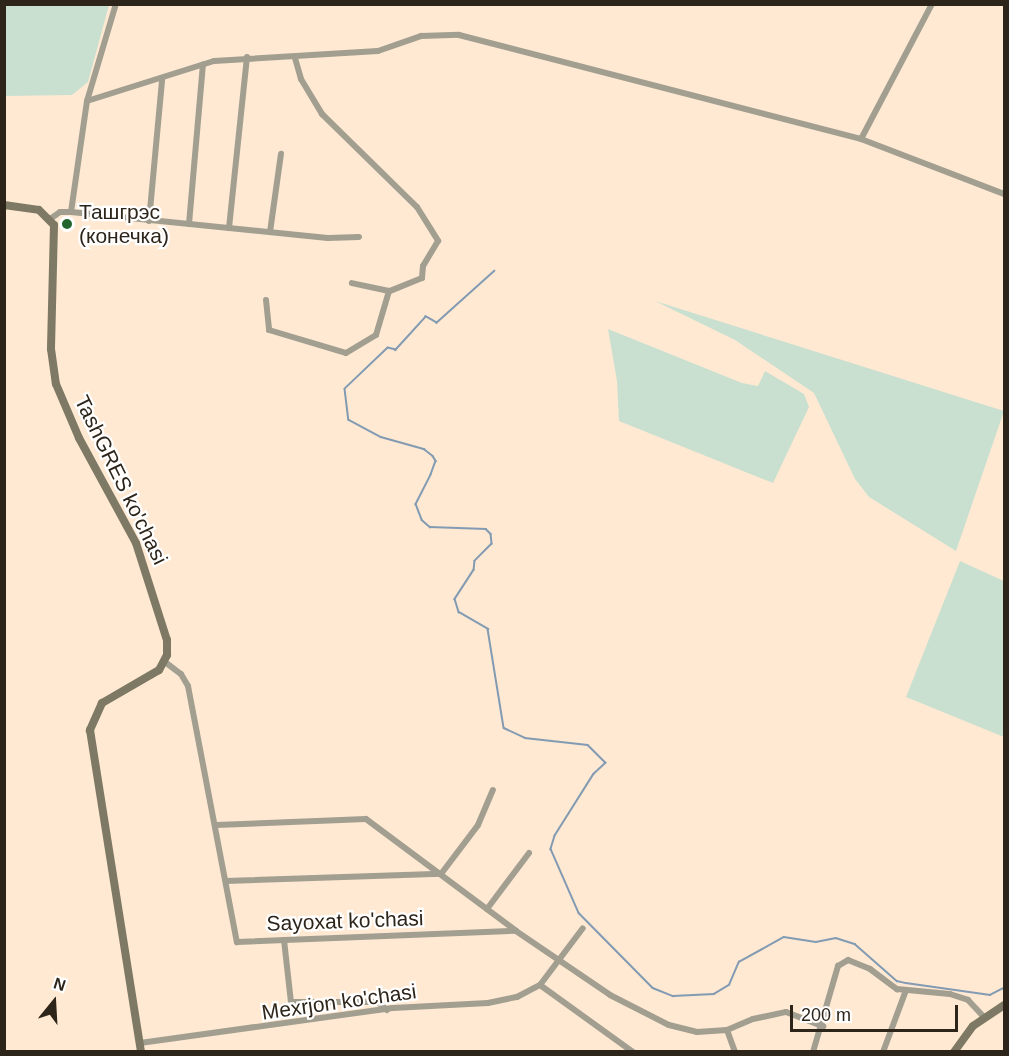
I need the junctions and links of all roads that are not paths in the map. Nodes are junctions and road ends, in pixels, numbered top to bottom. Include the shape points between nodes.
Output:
1 (116, 4) edge
2 (932, 4) edge
3 (247, 57) junction
4 (295, 58) junction
5 (203, 65) junction
6 (162, 80) junction
7 (87, 101) junction
8 (861, 139) junction
9 (280, 154) dead end
10 (1005, 194) edge
11 (4, 204) edge
12 (70, 212) junction
13 (50, 219) junction
14 (149, 221) junction
15 (189, 224) junction
16 (229, 228) junction
17 (270, 232) junction
18 (359, 237) dead end
19 (352, 283) dead end
20 (389, 291) junction
21 (266, 300) dead end
22 (165, 662) junction
23 (493, 790) dead end
24 (216, 825) junction
25 (529, 853) dead end
26 (441, 874) junction
27 (226, 881) junction
28 (487, 909) junction
29 (583, 928) dead end
30 (516, 931) junction
31 (284, 940) junction
32 (560, 960) junction
33 (540, 985) junction
34 (906, 990) junction
35 (1005, 1005) edge
36 (387, 1010) junction
37 (983, 1016) junction
38 (823, 1026) junction
39 (726, 1030) junction
40 (141, 1047) edge
41 (633, 1052) edge
42 (735, 1052) edge
43 (813, 1052) edge
44 (883, 1052) edge
45 (954, 1052) edge

1 - 7 street
2 - 8 street
3 - 4 street
3 - 5 street
3 - 16 street
4 - 8 street via 378,51 421,36 459,35
4 - 20 street via 301,79 322,114 417,207 438,241 423,266 422,278
5 - 6 street
5 - 15 street
6 - 7 street
6 - 14 street
7 - 12 street
8 - 10 street
9 - 17 street
11 - 13 main road via 39,210
12 - 13 street via 60,212
12 - 14 street
13 - 22 main road, TashGRES ko'chasi via 56,232 51,349 56,384 79,438 136,543 166,633
14 - 15 street
15 - 16 street
16 - 17 street
17 - 18 street
19 - 20 street
20 - 21 street via 376,335 346,353 269,330
22 - 24 street, Sayoxat ko'chasi via 181,674 188,687
22 - 40 main road via 149,678 102,703 90,730
23 - 26 street via 478,825
24 - 26 street via 366,819
24 - 27 street, Sayoxat ko'chasi
25 - 28 street
26 - 27 street, Sayoxat ko'chasi
26 - 28 street
27 - 31 street, Sayoxat ko'chasi via 237,942
28 - 30 street
29 - 32 street, Mexrjon ko'chasi
30 - 31 street, Sayoxat ko'chasi
30 - 32 street
31 - 36 street via 291,1002 378,1002
32 - 33 street, Mexrjon ko'chasi
32 - 39 street via 610,995 669,1025 697,1032
33 - 36 street, Mexrjon ko'chasi via 517,997 488,1003
33 - 41 street
34 - 37 street via 969,1000
34 - 38 street via 897,989 870,969 848,960 838,966
34 - 44 street
35 - 37 main road
36 - 40 street, Mexrjon ko'chasi
37 - 45 main road
38 - 39 street via 786,1012 753,1018
38 - 43 street
39 - 42 street

